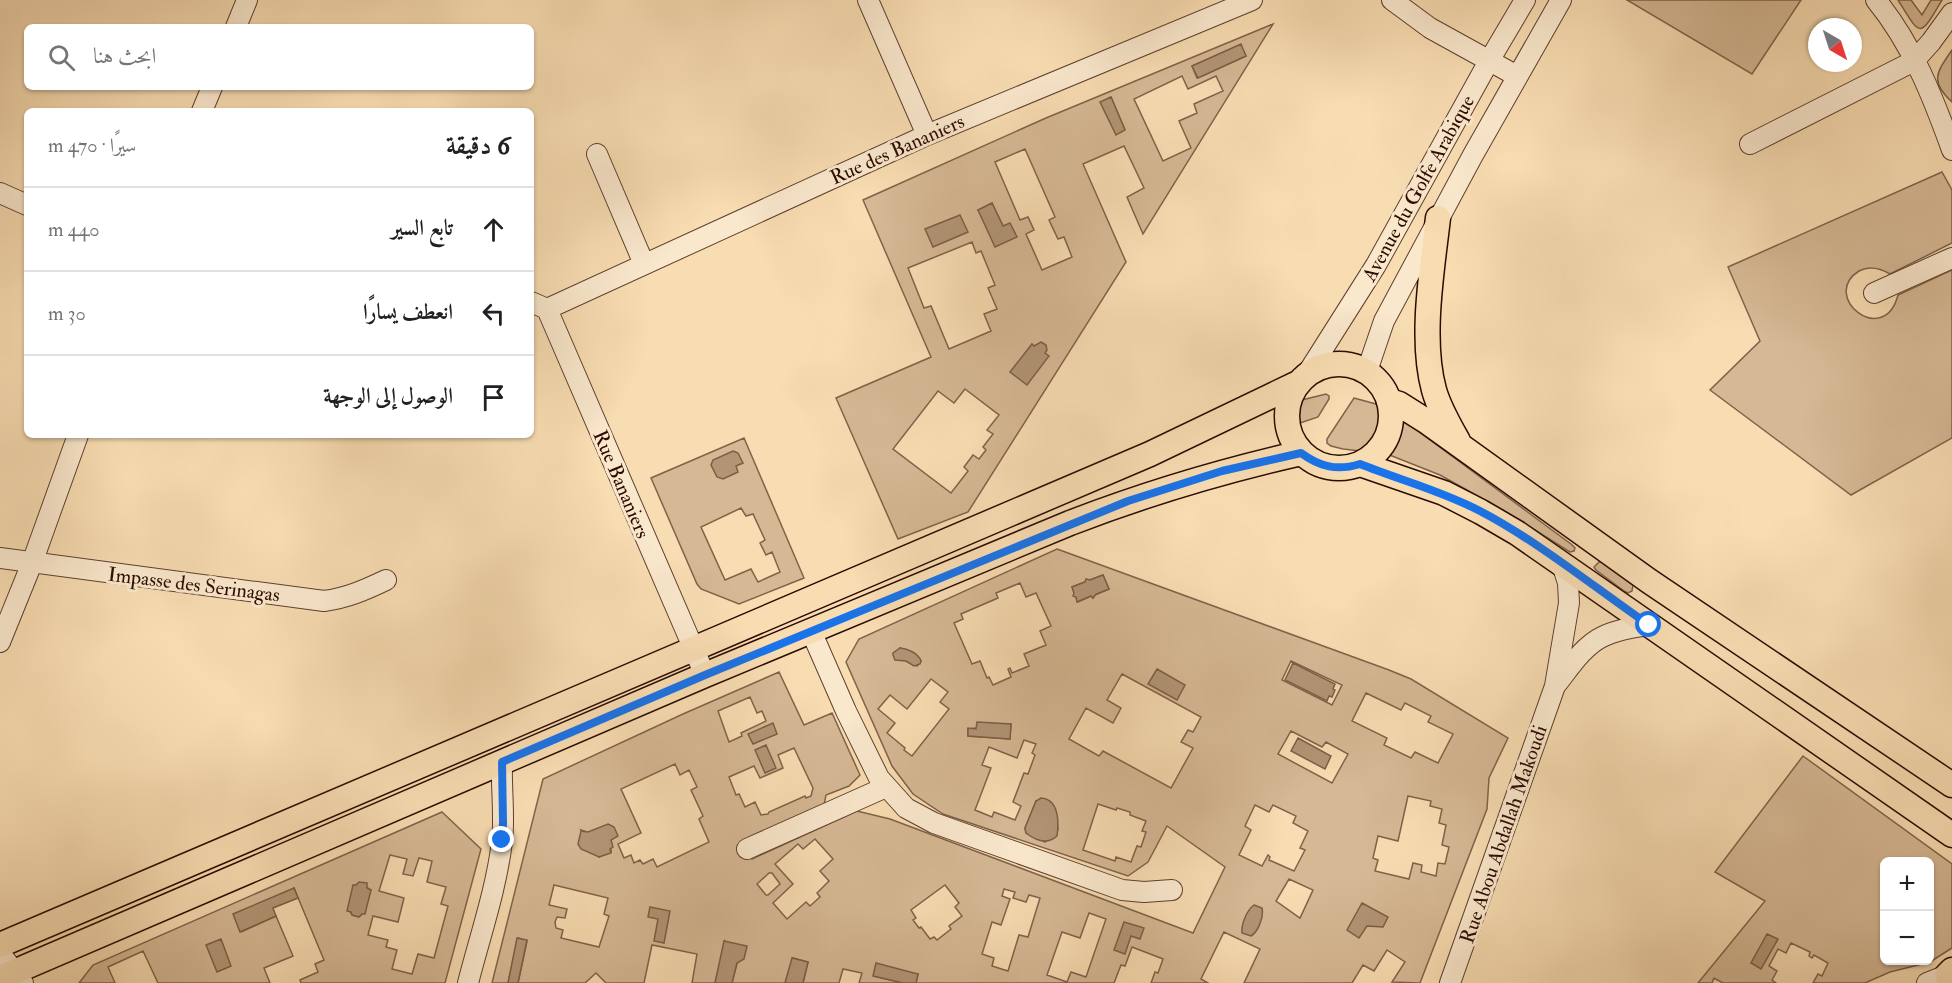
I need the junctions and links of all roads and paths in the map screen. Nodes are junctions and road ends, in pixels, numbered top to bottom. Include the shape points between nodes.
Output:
1 (247, 0) edge
2 (868, 0) edge
3 (1252, 0) edge
4 (1392, 0) edge
5 (1526, 0) edge
6 (1561, 0) edge
7 (1876, 0) edge
8 (1952, 13) edge
9 (237, 24) edge
10 (1489, 61) junction
11 (1914, 61) junction
12 (1517, 76) junction
13 (211, 90) edge
14 (1936, 106) junction
15 (203, 108) edge
16 (1952, 120) edge
17 (927, 135) junction
18 (1750, 144) dead end
19 (1952, 150) edge
20 (597, 154) dead end
21 (0, 193) edge
22 (24, 204) edge
23 (1438, 218) junction
24 (1952, 258) edge
25 (644, 264) junction
26 (1874, 293) dead end
27 (539, 305) edge
28 (1367, 371) junction
29 (1303, 379) junction
30 (1389, 401) junction
31 (77, 438) edge
32 (1460, 446) junction
33 (1301, 453) junction
34 (1360, 464) junction
35 (0, 558) edge
36 (33, 563) junction
37 (1562, 564) junction
38 (386, 580) dead end
39 (1649, 625) junction
40 (811, 631) junction
41 (0, 642) edge
42 (694, 650) junction
43 (705, 675) junction
44 (1555, 686) junction
45 (502, 762) junction
46 (1952, 785) edge
47 (886, 787) junction
48 (1952, 835) edge
49 (747, 849) dead end
50 (1172, 890) dead end
51 (0, 945) edge
52 (9, 971) edge
53 (468, 983) edge
54 (1450, 983) edge

1 - 9 street
2 - 17 street
3 - 17 street, Rue des Bananiers
4 - 10 street via 1430,28
5 - 10 street, Avenue du Golfe Arabique
6 - 12 street, Avenue du Golfe Arabique
7 - 11 street
8 - 11 street
10 - 12 street
10 - 29 street, Avenue du Golfe Arabique via 1376,265
11 - 14 street
11 - 18 street
12 - 23 street, Avenue du Golfe Arabique
13 - 15 street
14 - 16 street
14 - 19 street
17 - 25 street, Rue des Bananiers
20 - 25 street
21 - 22 street
23 - 28 street, Avenue du Golfe Arabique via 1384,321
23 - 32 main road via 1428,314 1429,361 1434,390
24 - 26 street
25 - 27 street, Rue des Bananiers
27 - 42 street, Rue Bananiers
28 - 29 main road via 1336,364 1318,368
28 - 30 main road via 1377,379
29 - 33 main road via 1291,394 1286,418 1288,431
29 - 42 main road via 1150,454
30 - 32 main road
30 - 34 main road via 1392,413 1387,438 1371,458
31 - 36 street
32 - 46 main road via 1649,581
33 - 34 main road via 1323,466 1348,468
33 - 40 main road via 1222,471 1128,501
34 - 37 main road via 1463,502
35 - 36 street, Impasse des Serinagas
36 - 38 street, Impasse des Serinagas via 324,601 354,595
36 - 41 street
37 - 39 main road
37 - 44 street, Rue Abou Abdallah Makoudi via 1569,603
39 - 44 street, Rue Abou Abdallah Makoudi via 1600,638
39 - 48 main road
40 - 43 main road
40 - 47 street
42 - 43 street, Rue Bananiers
42 - 51 main road
43 - 45 main road
44 - 54 street, Rue Abou Abdallah Makoudi
45 - 52 main road
45 - 53 street via 499,861
47 - 49 street
47 - 50 street via 906,808 934,823 1122,890

